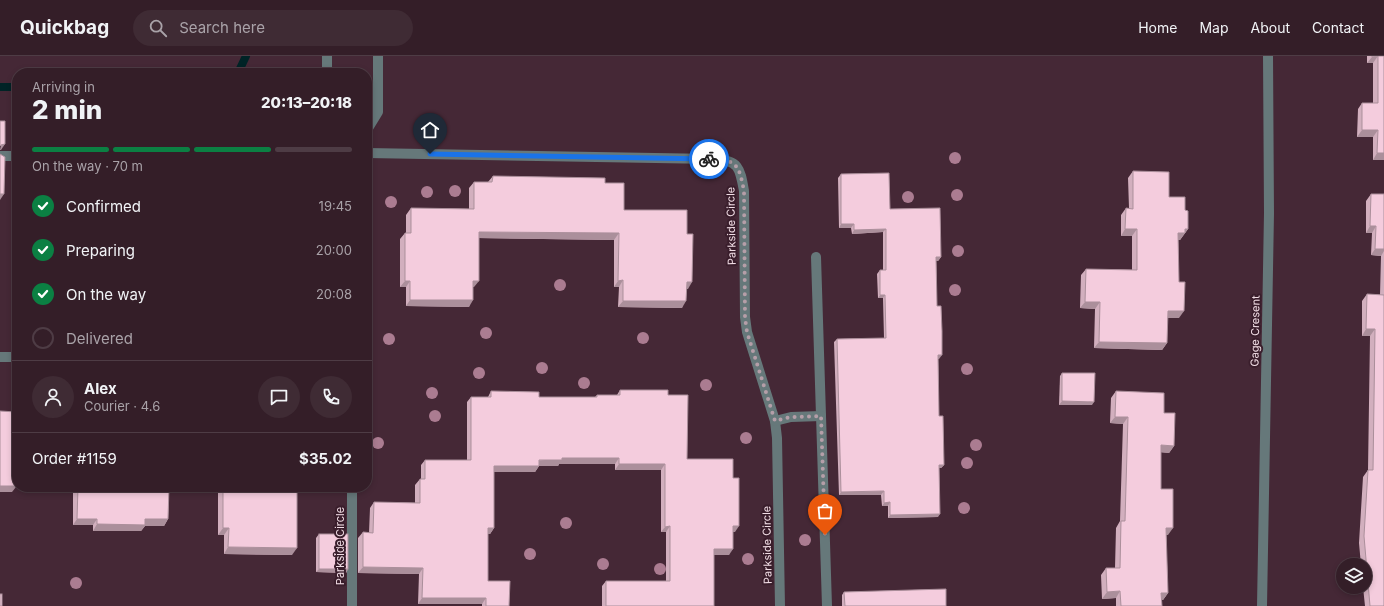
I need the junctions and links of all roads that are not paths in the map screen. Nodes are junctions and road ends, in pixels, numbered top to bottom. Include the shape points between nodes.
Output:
1 (327, 56) edge
2 (378, 56) edge
3 (1268, 56) edge
4 (327, 68) edge
5 (372, 122) edge
6 (372, 153) edge
7 (0, 156) edge
8 (12, 156) edge
9 (816, 257) dead end
10 (0, 357) edge
11 (12, 357) edge
12 (821, 416) junction
13 (775, 421) junction
14 (352, 492) edge
15 (352, 606) edge
16 (780, 606) edge
17 (827, 606) edge
18 (1262, 606) edge

1 - 4 street
2 - 5 street via 378,112
3 - 18 street, Gage Cresent via 1269,213
6 - 13 street, Parkside Circle via 727,159 735,163 740,172 744,191 747,332
7 - 8 street
9 - 12 street
10 - 11 street
12 - 13 street via 791,417
12 - 17 street
13 - 16 street, Parkside Circle
14 - 15 street, Parkside Circle

